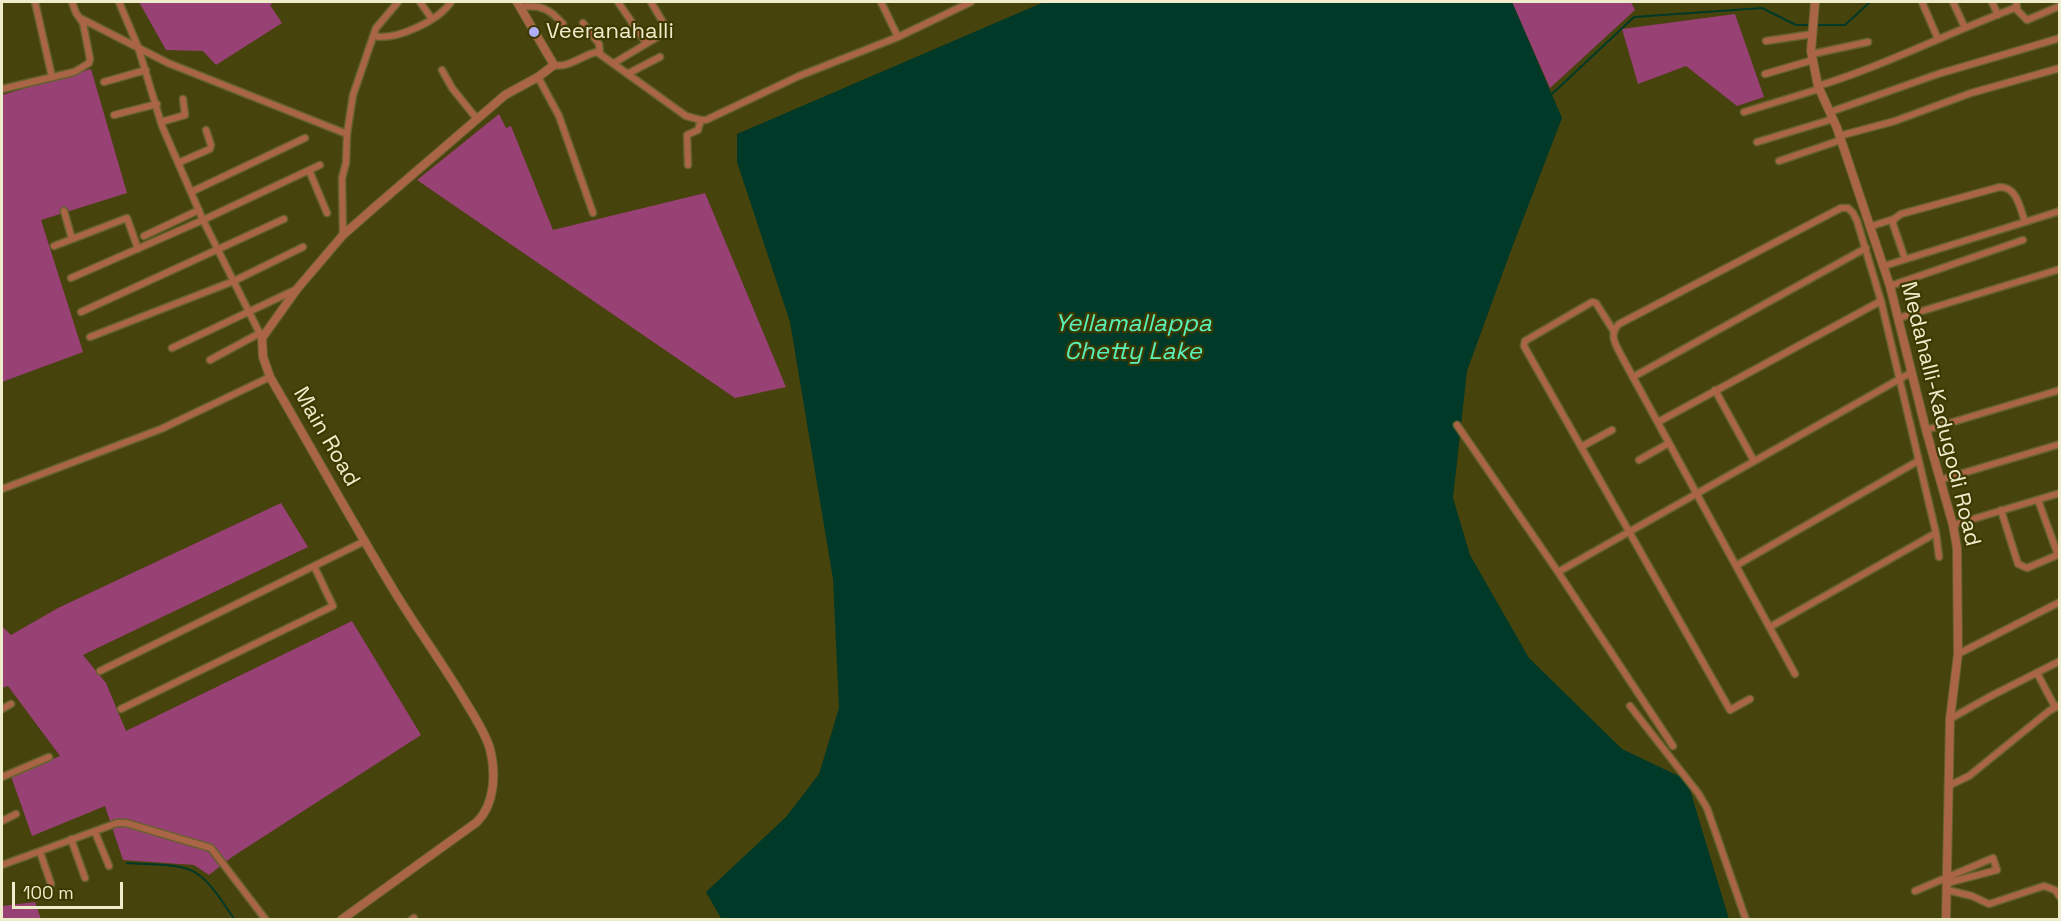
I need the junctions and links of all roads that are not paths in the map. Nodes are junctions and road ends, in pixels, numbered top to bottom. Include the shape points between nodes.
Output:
1 (35, 2) edge
2 (72, 2) edge
3 (119, 2) edge
4 (398, 2) edge
5 (420, 2) edge
6 (451, 2) edge
7 (618, 2) edge
8 (651, 2) edge
9 (881, 2) edge
10 (971, 2) edge
11 (1815, 2) edge
12 (1922, 2) edge
13 (1953, 2) edge
14 (1992, 2) edge
15 (519, 4) edge
16 (2016, 4) edge
17 (2060, 6) edge
18 (1998, 15) junction
19 (80, 18) junction
20 (432, 19) junction
21 (583, 23) dead end
22 (563, 24) dead end
23 (1965, 28) junction
24 (1813, 34) junction
25 (373, 36) junction
26 (898, 37) junction
27 (2060, 38) edge
28 (1938, 39) junction
29 (1766, 40) dead end
30 (1868, 42) dead end
31 (646, 43) junction
32 (138, 47) junction
33 (600, 53) junction
34 (660, 57) dead end
35 (1813, 57) junction
36 (614, 63) junction
37 (554, 65) junction
38 (2060, 68) edge
39 (146, 70) junction
40 (442, 70) dead end
41 (628, 73) junction
42 (1765, 74) dead end
43 (52, 77) junction
44 (538, 78) junction
45 (104, 82) dead end
46 (1819, 87) junction
47 (2, 89) edge
48 (183, 99) dead end
49 (157, 104) junction
50 (1744, 112) dead end
51 (114, 115) dead end
52 (1832, 116) junction
53 (477, 119) junction
54 (700, 120) junction
55 (161, 122) junction
56 (206, 130) dead end
57 (346, 134) junction
58 (305, 138) dead end
59 (1840, 138) junction
60 (1757, 142) dead end
61 (1779, 161) dead end
62 (178, 163) junction
63 (320, 165) dead end
64 (688, 165) dead end
65 (309, 170) junction
66 (191, 192) junction
67 (199, 210) junction
68 (64, 211) dead end
69 (2060, 211) edge
70 (327, 213) dead end
71 (593, 213) dead end
72 (284, 219) dead end
73 (1894, 219) junction
74 (203, 220) junction
75 (2025, 222) junction
76 (1872, 226) junction
77 (344, 235) junction
78 (144, 236) dead end
79 (72, 238) junction
80 (2023, 240) dead end
81 (54, 246) dead end
82 (303, 247) dead end
83 (1866, 248) junction
84 (138, 249) junction
85 (219, 251) junction
86 (1905, 259) junction
87 (1884, 266) junction
88 (2060, 269) edge
89 (71, 278) dead end
90 (234, 281) junction
91 (1890, 286) junction
92 (297, 289) junction
93 (1881, 301) junction
94 (81, 312) dead end
95 (249, 312) junction
96 (1899, 318) junction
97 (1613, 330) junction
98 (261, 336) junction
99 (90, 337) dead end
100 (172, 348) dead end
101 (210, 360) dead end
102 (1912, 372) junction
103 (270, 377) junction
104 (1633, 377) junction
105 (1898, 380) junction
106 (1715, 390) junction
107 (2060, 390) edge
108 (1658, 422) junction
109 (1457, 425) dead end
110 (1612, 430) dead end
111 (1926, 430) junction
112 (1669, 443) junction
113 (2060, 444) edge
114 (1581, 447) junction
115 (1639, 460) dead end
116 (1754, 461) junction
117 (1918, 461) junction
118 (1940, 480) junction
119 (2, 489) edge
120 (1697, 493) junction
121 (2060, 493) edge
122 (2038, 500) junction
123 (2001, 510) junction
124 (1953, 525) junction
125 (1630, 532) junction
126 (1936, 533) junction
127 (365, 541) junction
128 (2059, 555) edge
129 (1939, 557) dead end
130 (1737, 565) junction
131 (314, 566) junction
132 (1558, 572) junction
133 (2060, 602) edge
134 (1770, 627) junction
135 (1958, 654) junction
136 (2060, 661) edge
137 (100, 671) dead end
138 (2037, 673) junction
139 (1795, 674) dead end
140 (1750, 699) dead end
141 (11, 704) dead end
142 (1630, 706) dead end
143 (2057, 706) edge
144 (2, 709) edge
145 (122, 709) dead end
146 (1950, 719) junction
147 (1673, 746) dead end
148 (49, 757) dead end
149 (2, 777) edge
150 (1948, 786) junction
151 (16, 814) dead end
152 (2, 821) edge
153 (95, 832) junction
154 (71, 839) junction
155 (40, 852) junction
156 (2, 865) edge
157 (109, 866) dead end
158 (85, 878) dead end
159 (1947, 883) junction
160 (51, 884) dead end
161 (1915, 891) dead end
162 (2060, 897) edge
163 (267, 920) edge
164 (341, 920) edge
165 (1746, 920) edge
166 (1946, 920) edge

1 - 43 street
2 - 19 street
3 - 32 street
4 - 25 street
5 - 20 street
6 - 20 street
7 - 31 street
8 - 31 street via 667,31
9 - 26 street
10 - 26 street
11 - 24 street, Medahalli-Kadugodi Road
12 - 28 street
13 - 23 street
14 - 18 street
15 - 22 street via 548,9
15 - 37 street
16 - 17 street via 2027,20
16 - 18 street
18 - 23 street
19 - 32 street
19 - 43 street via 89,63 74,72
20 - 25 street via 396,34
21 - 33 street via 599,44
23 - 28 street
24 - 29 street
24 - 35 street, Medahalli-Kadugodi Road
25 - 57 street via 353,95
26 - 54 street
27 - 52 street via 1938,74
28 - 46 street
30 - 35 street
31 - 36 street
32 - 39 street
32 - 57 street via 168,63
33 - 36 street
33 - 37 street
34 - 41 street
35 - 42 street
35 - 46 street, Medahalli-Kadugodi Road
36 - 41 street
37 - 44 street
38 - 59 street via 1971,93
39 - 45 street
39 - 49 street
40 - 53 street
41 - 54 street via 686,116
43 - 47 street
44 - 53 street via 506,95
44 - 71 street via 559,117
46 - 50 street
46 - 52 street, Medahalli-Kadugodi Road
48 - 55 street via 185,115
49 - 51 street
49 - 55 street
52 - 59 street, Medahalli-Kadugodi Road
52 - 60 street
53 - 77 street
54 - 64 street via 698,130 687,135
55 - 62 street
56 - 62 street via 210,149
57 - 77 street via 342,178
58 - 66 street
59 - 61 street
59 - 76 street, Medahalli-Kadugodi Road
62 - 66 street
63 - 65 street
65 - 70 street
65 - 74 street
66 - 67 street
67 - 74 street
67 - 78 street
68 - 79 street
69 - 75 street
72 - 85 street
73 - 75 street via 2006,187 2014,194
73 - 76 street
73 - 86 street
74 - 84 street
74 - 85 street
75 - 86 street
76 - 87 street, Medahalli-Kadugodi Road
77 - 92 street
79 - 81 street
79 - 84 street via 128,218
80 - 91 street
82 - 90 street
83 - 93 street
83 - 97 street via 1853,213 1841,208
83 - 104 street
84 - 89 street
85 - 90 street
85 - 94 street
86 - 87 street
87 - 91 street, Medahalli-Kadugodi Road
88 - 96 street
90 - 95 street
90 - 99 street
91 - 96 street, Medahalli-Kadugodi Road
92 - 95 street
92 - 98 street
93 - 105 street
93 - 106 street
95 - 98 street
95 - 100 street
96 - 102 street, Medahalli-Kadugodi Road
97 - 104 street via 1612,336
97 - 114 street via 1592,302 1524,343
98 - 101 street
98 - 103 street, Main Road
102 - 105 street
102 - 111 street, Medahalli-Kadugodi Road
103 - 119 street via 161,429
103 - 127 street, Main Road
104 - 108 street
105 - 116 street
105 - 117 street
106 - 108 street
106 - 116 street
107 - 111 street
108 - 112 street
109 - 132 street
110 - 114 street
111 - 118 street, Medahalli-Kadugodi Road
112 - 115 street
112 - 120 street
113 - 118 street
114 - 125 street
116 - 120 street
117 - 126 street
117 - 130 street
118 - 124 street, Medahalli-Kadugodi Road
120 - 125 street
120 - 130 street
121 - 122 street
122 - 123 street
122 - 128 street
123 - 124 street
123 - 128 street via 2018,564 2026,568
124 - 135 street, Medahalli-Kadugodi Road via 1957,548
125 - 132 street
125 - 140 street via 1730,710
126 - 129 street
126 - 134 street
127 - 131 street
127 - 164 street, Main Road via 482,728 490,748 492,788 489,804 477,822
130 - 134 street
131 - 137 street
131 - 145 street via 333,606
132 - 147 street
133 - 135 street
134 - 139 street
135 - 146 street, Medahalli-Kadugodi Road
136 - 138 street
138 - 143 street
138 - 146 street
141 - 144 street
142 - 165 street via 1707,808
143 - 150 street via 1969,776
146 - 150 street, Medahalli-Kadugodi Road
148 - 149 street
150 - 159 street, Medahalli-Kadugodi Road
151 - 152 street
153 - 154 street
153 - 157 street
153 - 163 street via 126,823 211,848
154 - 155 street
154 - 158 street
155 - 156 street
155 - 160 street
159 - 159 street via 1993,858 1997,870
159 - 161 street
159 - 162 street via 1989,904 2044,886
159 - 166 street, Medahalli-Kadugodi Road

